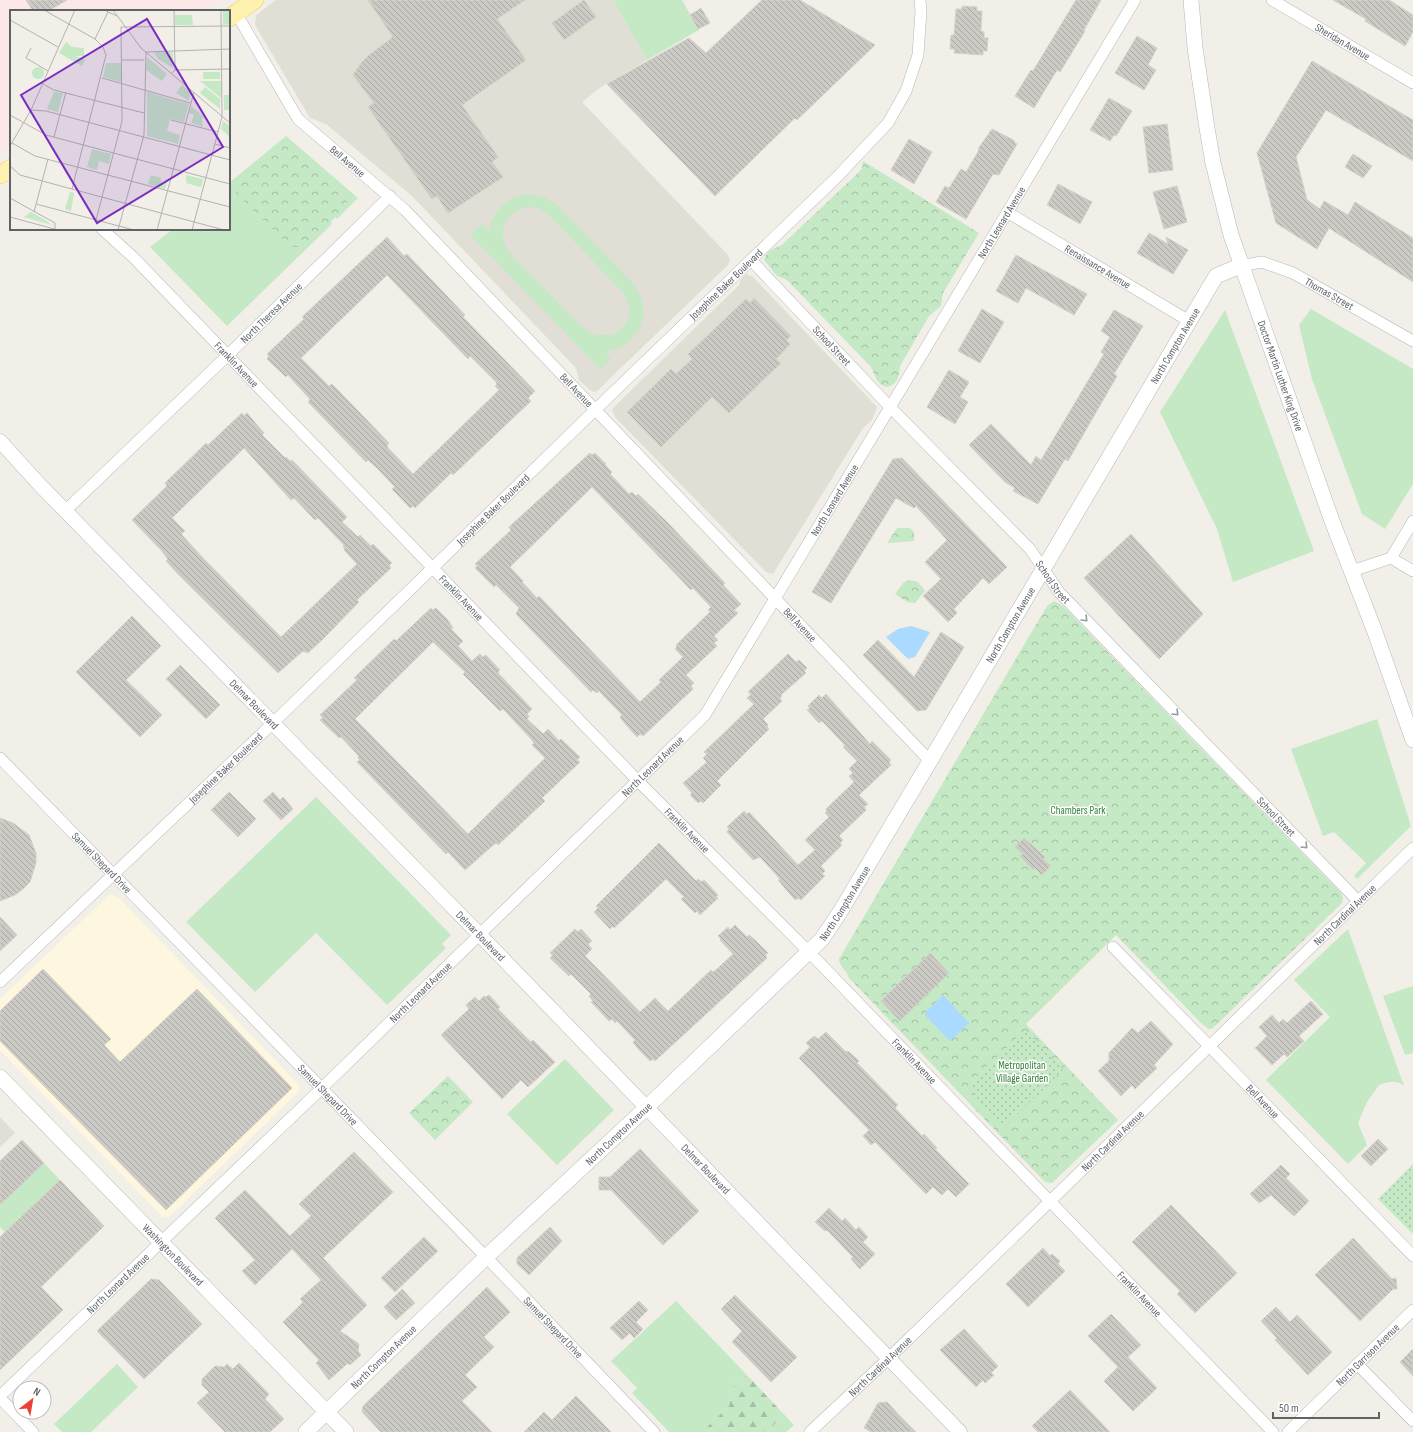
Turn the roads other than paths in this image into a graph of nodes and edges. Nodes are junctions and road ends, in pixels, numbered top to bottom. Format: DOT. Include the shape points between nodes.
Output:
graph roads {
  1 [pos="255,0"];
  2 [pos="920,0"];
  3 [pos="1135,0"];
  4 [pos="1190,0"];
  5 [pos="1272,0"];
  6 [pos="233,16"];
  7 [pos="1413,83"];
  8 [pos="390,196"];
  9 [pos="1007,212"];
  10 [pos="103,230"];
  11 [pos="751,260"];
  12 [pos="1240,266"];
  13 [pos="1189,321"];
  14 [pos="1413,341"];
  15 [pos="227,356"];
  16 [pos="889,406"];
  17 [pos="594,410"];
  18 [pos="0,441"];
  19 [pos="65,511"];
  20 [pos="1413,521"];
  21 [pos="1391,558"];
  22 [pos="433,567"];
  23 [pos="1043,568"];
  24 [pos="1352,571"];
  25 [pos="1413,571"];
  26 [pos="775,600"];
  27 [pos="273,723"];
  28 [pos="1413,740"];
  29 [pos="0,758"];
  30 [pos="930,761"];
  31 [pos="638,781"];
  32 [pos="1413,848"];
  33 [pos="113,874"];
  34 [pos="1358,901"];
  35 [pos="479,934"];
  36 [pos="1113,947"];
  37 [pos="810,953"];
  38 [pos="0,982"];
  39 [pos="1208,1047"];
  40 [pos="0,1077"];
  41 [pos="322,1088"];
  42 [pos="646,1108"];
  43 [pos="1050,1202"];
  44 [pos="160,1241"];
  45 [pos="1413,1256"];
  46 [pos="486,1257"];
  47 [pos="1413,1310"];
  48 [pos="888,1358"];
  49 [pos="1357,1364"];
  50 [pos="0,1397"];
  51 [pos="327,1412"];
  52 [pos="1413,1421"];
  53 [pos="33,1432"];
  54 [pos="306,1432"];
  55 [pos="346,1432"];
  56 [pos="654,1432"];
  57 [pos="810,1432"];
  58 [pos="960,1432"];
  59 [pos="1273,1432"];
  60 [pos="1288,1432"];
  1 -- 6 [label="main road"];
  2 -- 11 [label="street, Josephine Baker Boulevard" via="918,55 906,91 888,123 837,177"];
  3 -- 9 [label="street, North Leonard Avenue"];
  4 -- 12 [label="main road, Doctor Martin Luther King Drive" via="1194,48 1213,163"];
  5 -- 7 [label="street, Sheridan Avenue"];
  6 -- 8 [label="street, Bell Avenue" via="298,119"];
  8 -- 15 [label="street, North Theresa Avenue"];
  8 -- 17 [label="street, Bell Avenue"];
  9 -- 13 [label="street, Renaissance Avenue"];
  9 -- 16 [label="street, North Leonard Avenue"];
  10 -- 15 [label="street, Franklin Avenue" via="133,257"];
  11 -- 16 [label="street, School Street"];
  11 -- 17 [label="street, Josephine Baker Boulevard"];
  12 -- 13 [label="main road, North Compton Avenue" via="1216,276"];
  12 -- 14 [label="street, Thomas Street" via="1262,262 1293,273"];
  12 -- 24 [label="main road, Doctor Martin Luther King Drive"];
  13 -- 23 [label="main road, North Compton Avenue"];
  15 -- 19 [label="street, North Theresa Avenue"];
  15 -- 22 [label="street, Franklin Avenue"];
  16 -- 23 [label="street, School Street" via="1026,544"];
  16 -- 26 [label="street, North Leonard Avenue"];
  17 -- 22 [label="street, Josephine Baker Boulevard"];
  17 -- 26 [label="street, Bell Avenue"];
  18 -- 19 [label="street, Delmar Boulevard"];
  19 -- 27 [label="street, Delmar Boulevard"];
  20 -- 21 [label="street"];
  21 -- 24 [label="street"];
  21 -- 25 [label="street"];
  22 -- 27 [label="street, Josephine Baker Boulevard"];
  22 -- 31 [label="street, Franklin Avenue"];
  23 -- 30 [label="main road, North Compton Avenue"];
  23 -- 34 [label="street, School Street, one-way" via="1059,592"];
  24 -- 28 [label="main road, Doctor Martin Luther King Drive"];
  26 -- 30 [label="street, Bell Avenue"];
  26 -- 31 [label="street, North Leonard Avenue" via="705,715"];
  27 -- 33 [label="street, Josephine Baker Boulevard"];
  27 -- 35 [label="street, Delmar Boulevard"];
  29 -- 33 [label="street, Samuel Shepard Drive"];
  30 -- 37 [label="main road, North Compton Avenue" via="833,923"];
  31 -- 35 [label="street, North Leonard Avenue"];
  31 -- 37 [label="street, Franklin Avenue"];
  32 -- 34 [label="street, North Cardinal Avenue"];
  33 -- 38 [label="street, Josephine Baker Boulevard"];
  33 -- 41 [label="street, Samuel Shepard Drive"];
  34 -- 39 [label="street, North Cardinal Avenue"];
  35 -- 41 [label="street, North Leonard Avenue"];
  35 -- 42 [label="street, Delmar Boulevard"];
  36 -- 39 [label="street, Bell Avenue"];
  37 -- 42 [label="main road, North Compton Avenue"];
  37 -- 43 [label="street, Franklin Avenue"];
  39 -- 43 [label="street, North Cardinal Avenue"];
  39 -- 45 [label="street, Bell Avenue"];
  40 -- 44 [label="main road, Washington Boulevard"];
  41 -- 44 [label="street, North Leonard Avenue"];
  41 -- 46 [label="street, Samuel Shepard Drive"];
  42 -- 46 [label="main road, North Compton Avenue"];
  42 -- 48 [label="street, Delmar Boulevard"];
  43 -- 48 [label="street, North Cardinal Avenue"];
  43 -- 59 [label="street, Franklin Avenue"];
  44 -- 50 [label="street, North Leonard Avenue"];
  44 -- 51 [label="main road, Washington Boulevard"];
  46 -- 51 [label="main road, North Compton Avenue"];
  46 -- 56 [label="street, Samuel Shepard Drive"];
  47 -- 49 [label="street, North Garrison Avenue"];
  48 -- 57 [label="street, North Cardinal Avenue"];
  48 -- 58 [label="street, Delmar Boulevard"];
  49 -- 52 [label="street"];
  49 -- 60 [label="street, North Garrison Avenue"];
  50 -- 53 [label="street"];
  51 -- 54 [label="main road, North Compton Avenue"];
  51 -- 55 [label="main road, Washington Boulevard"];
}
